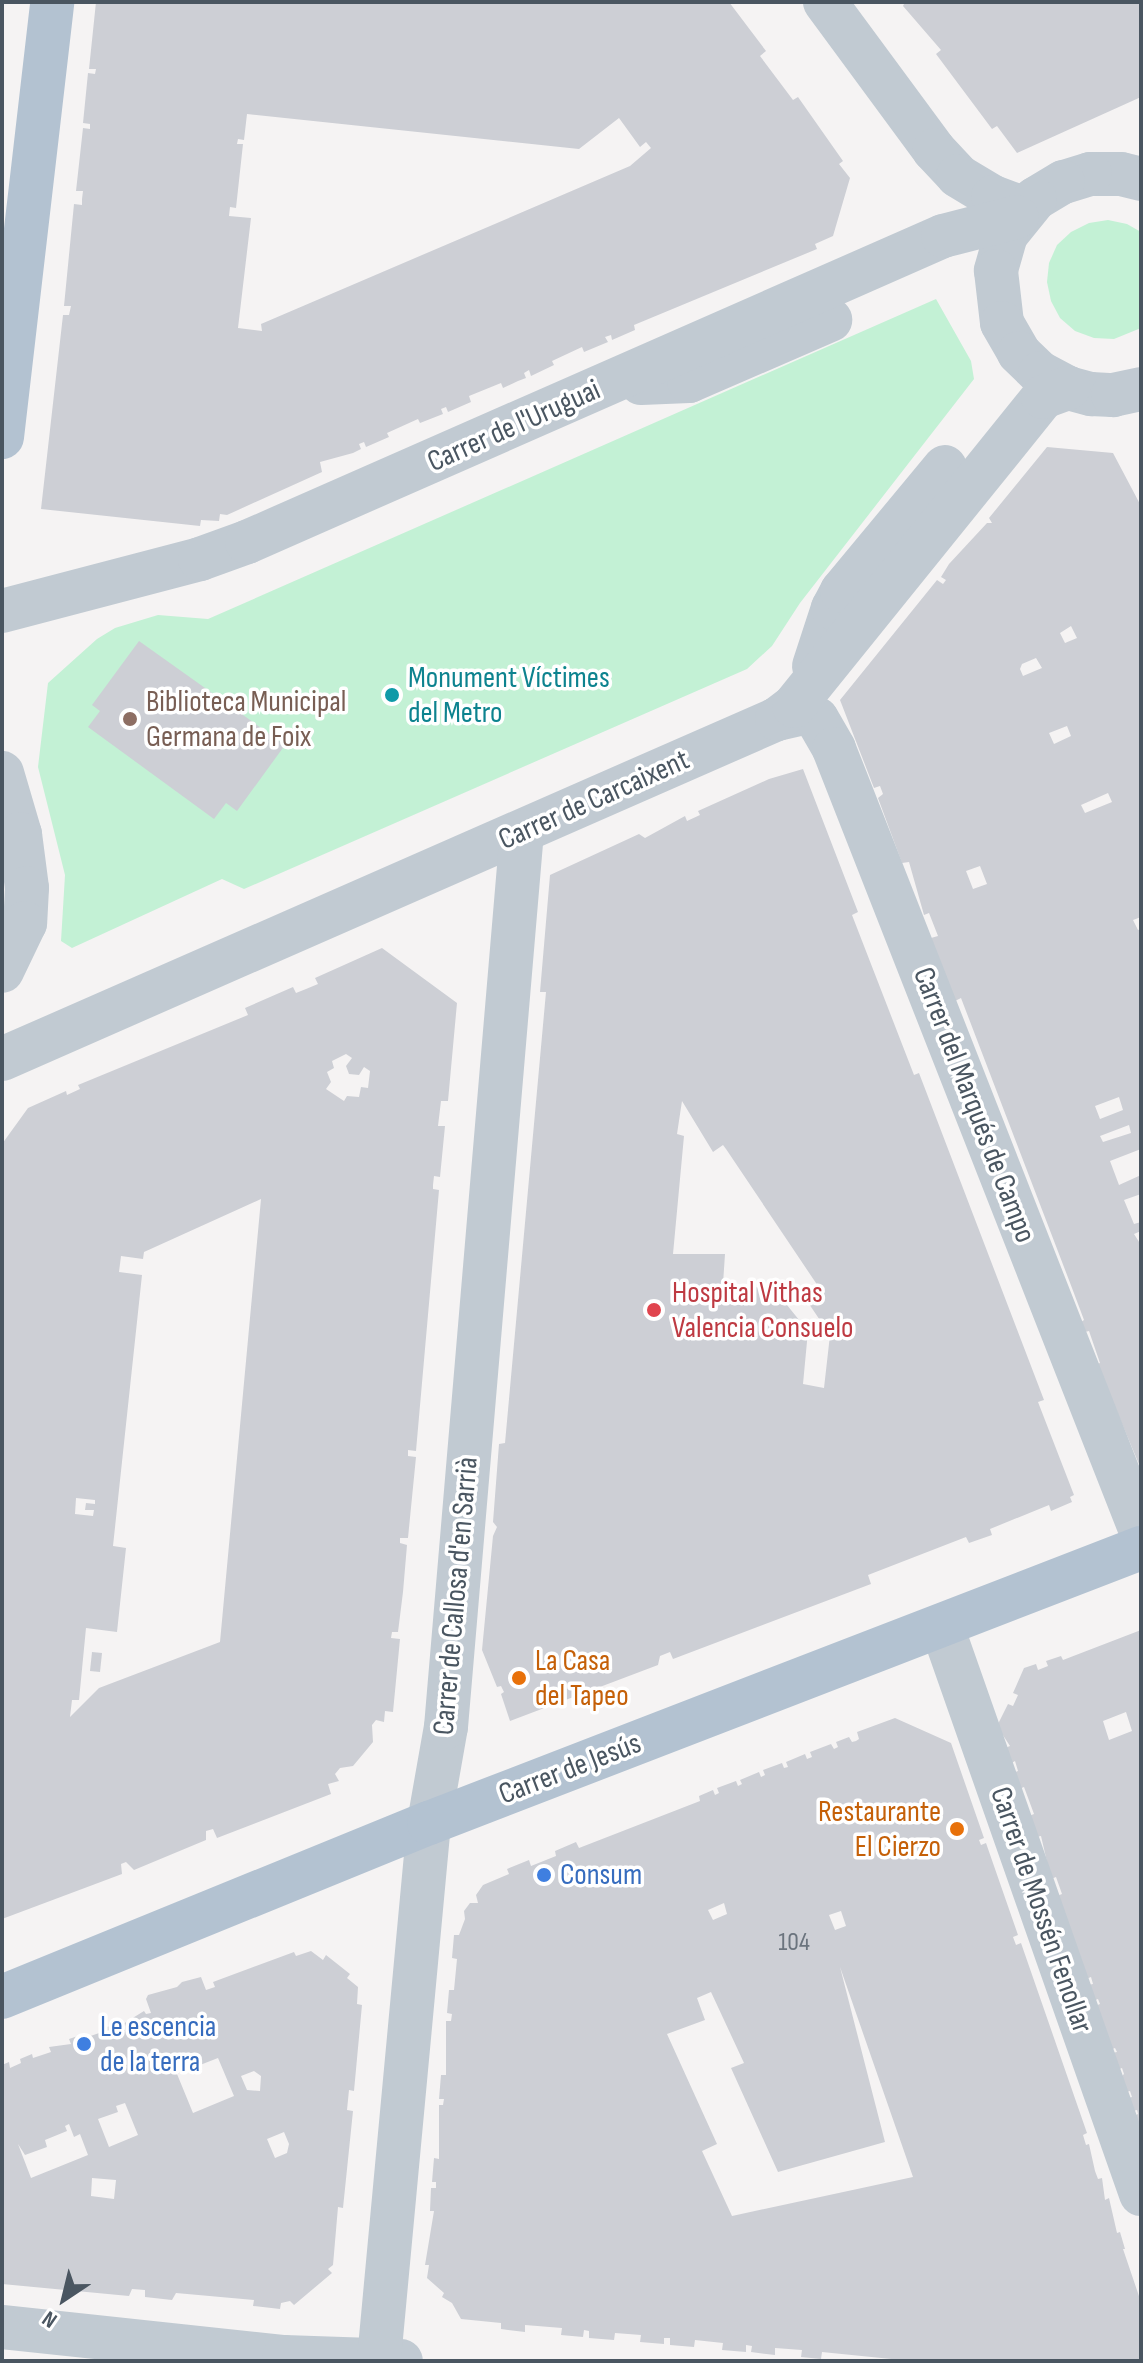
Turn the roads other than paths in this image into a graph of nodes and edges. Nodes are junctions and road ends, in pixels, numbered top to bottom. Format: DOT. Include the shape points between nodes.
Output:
graph roads {
  1 [pos="52,2"];
  2 [pos="825,2"];
  3 [pos="934,150"];
  4 [pos="1141,179"];
  5 [pos="1021,213"];
  6 [pos="966,229"];
  7 [pos="996,271"];
  8 [pos="830,320"];
  9 [pos="604,386"];
  10 [pos="1068,388"];
  11 [pos="1141,389"];
  12 [pos="2,437"];
  13 [pos="945,467"];
  14 [pos="2,611"];
  15 [pos="788,710"];
  16 [pos="2,773"];
  17 [pos="522,832"];
  18 [pos="2,971"];
  19 [pos="2,1059"];
  20 [pos="1141,1531"];
  21 [pos="1141,1548"];
  22 [pos="942,1627"];
  23 [pos="429,1823"];
  24 [pos="2,1997"];
  25 [pos="1141,2194"];
  26 [pos="2,2327"];
  27 [pos="240,2356"];
  28 [pos="390,2360"];
  1 -- 12 [label="main road"];
  2 -- 3 [label="street"];
  3 -- 5 [label="street" via="975,188"];
  3 -- 6 [label="street"];
  4 -- 5 [label="street" via="1090,174 1063,182"];
  5 -- 6 [label="street, Carrer de l'Uruguai"];
  5 -- 7 [label="street" via="999,253"];
  6 -- 7 [label="street"];
  6 -- 9 [label="street, Carrer de l'Uruguai"];
  7 -- 10 [label="street" via="1002,323 1019,353 1040,373"];
  8 -- 9 [label="street" via="689,381"];
  9 -- 14 [label="street, Carrer de l'Uruguai" via="247,542"];
  10 -- 11 [label="street" via="1113,395"];
  10 -- 15 [label="street, Carrer de Carcaixent" via="1043,397"];
  13 -- 15 [label="street" via="842,591"];
  15 -- 17 [label="street, Carrer de Carcaixent"];
  15 -- 20 [label="street, Carrer del Marqués de Campo" via="817,719 834,749"];
  16 -- 18 [label="street" via="20,834 27,888 25,923"];
  17 -- 19 [label="street, Carrer de Carcaixent"];
  17 -- 23 [label="street, Carrer de Callosa d'en Sarrià" via="446,1727"];
  21 -- 22 [label="main road, Carrer de Jesús"];
  22 -- 23 [label="main road, Carrer de Jesús"];
  22 -- 25 [label="street, Carrer de Mossén Fenollar"];
  23 -- 24 [label="main road, Carrer de Jesús"];
  23 -- 28 [label="street, Carrer de Callosa d'en Sarrià"];
  26 -- 27 [label="street"];
  27 -- 28 [label="street"];
}
